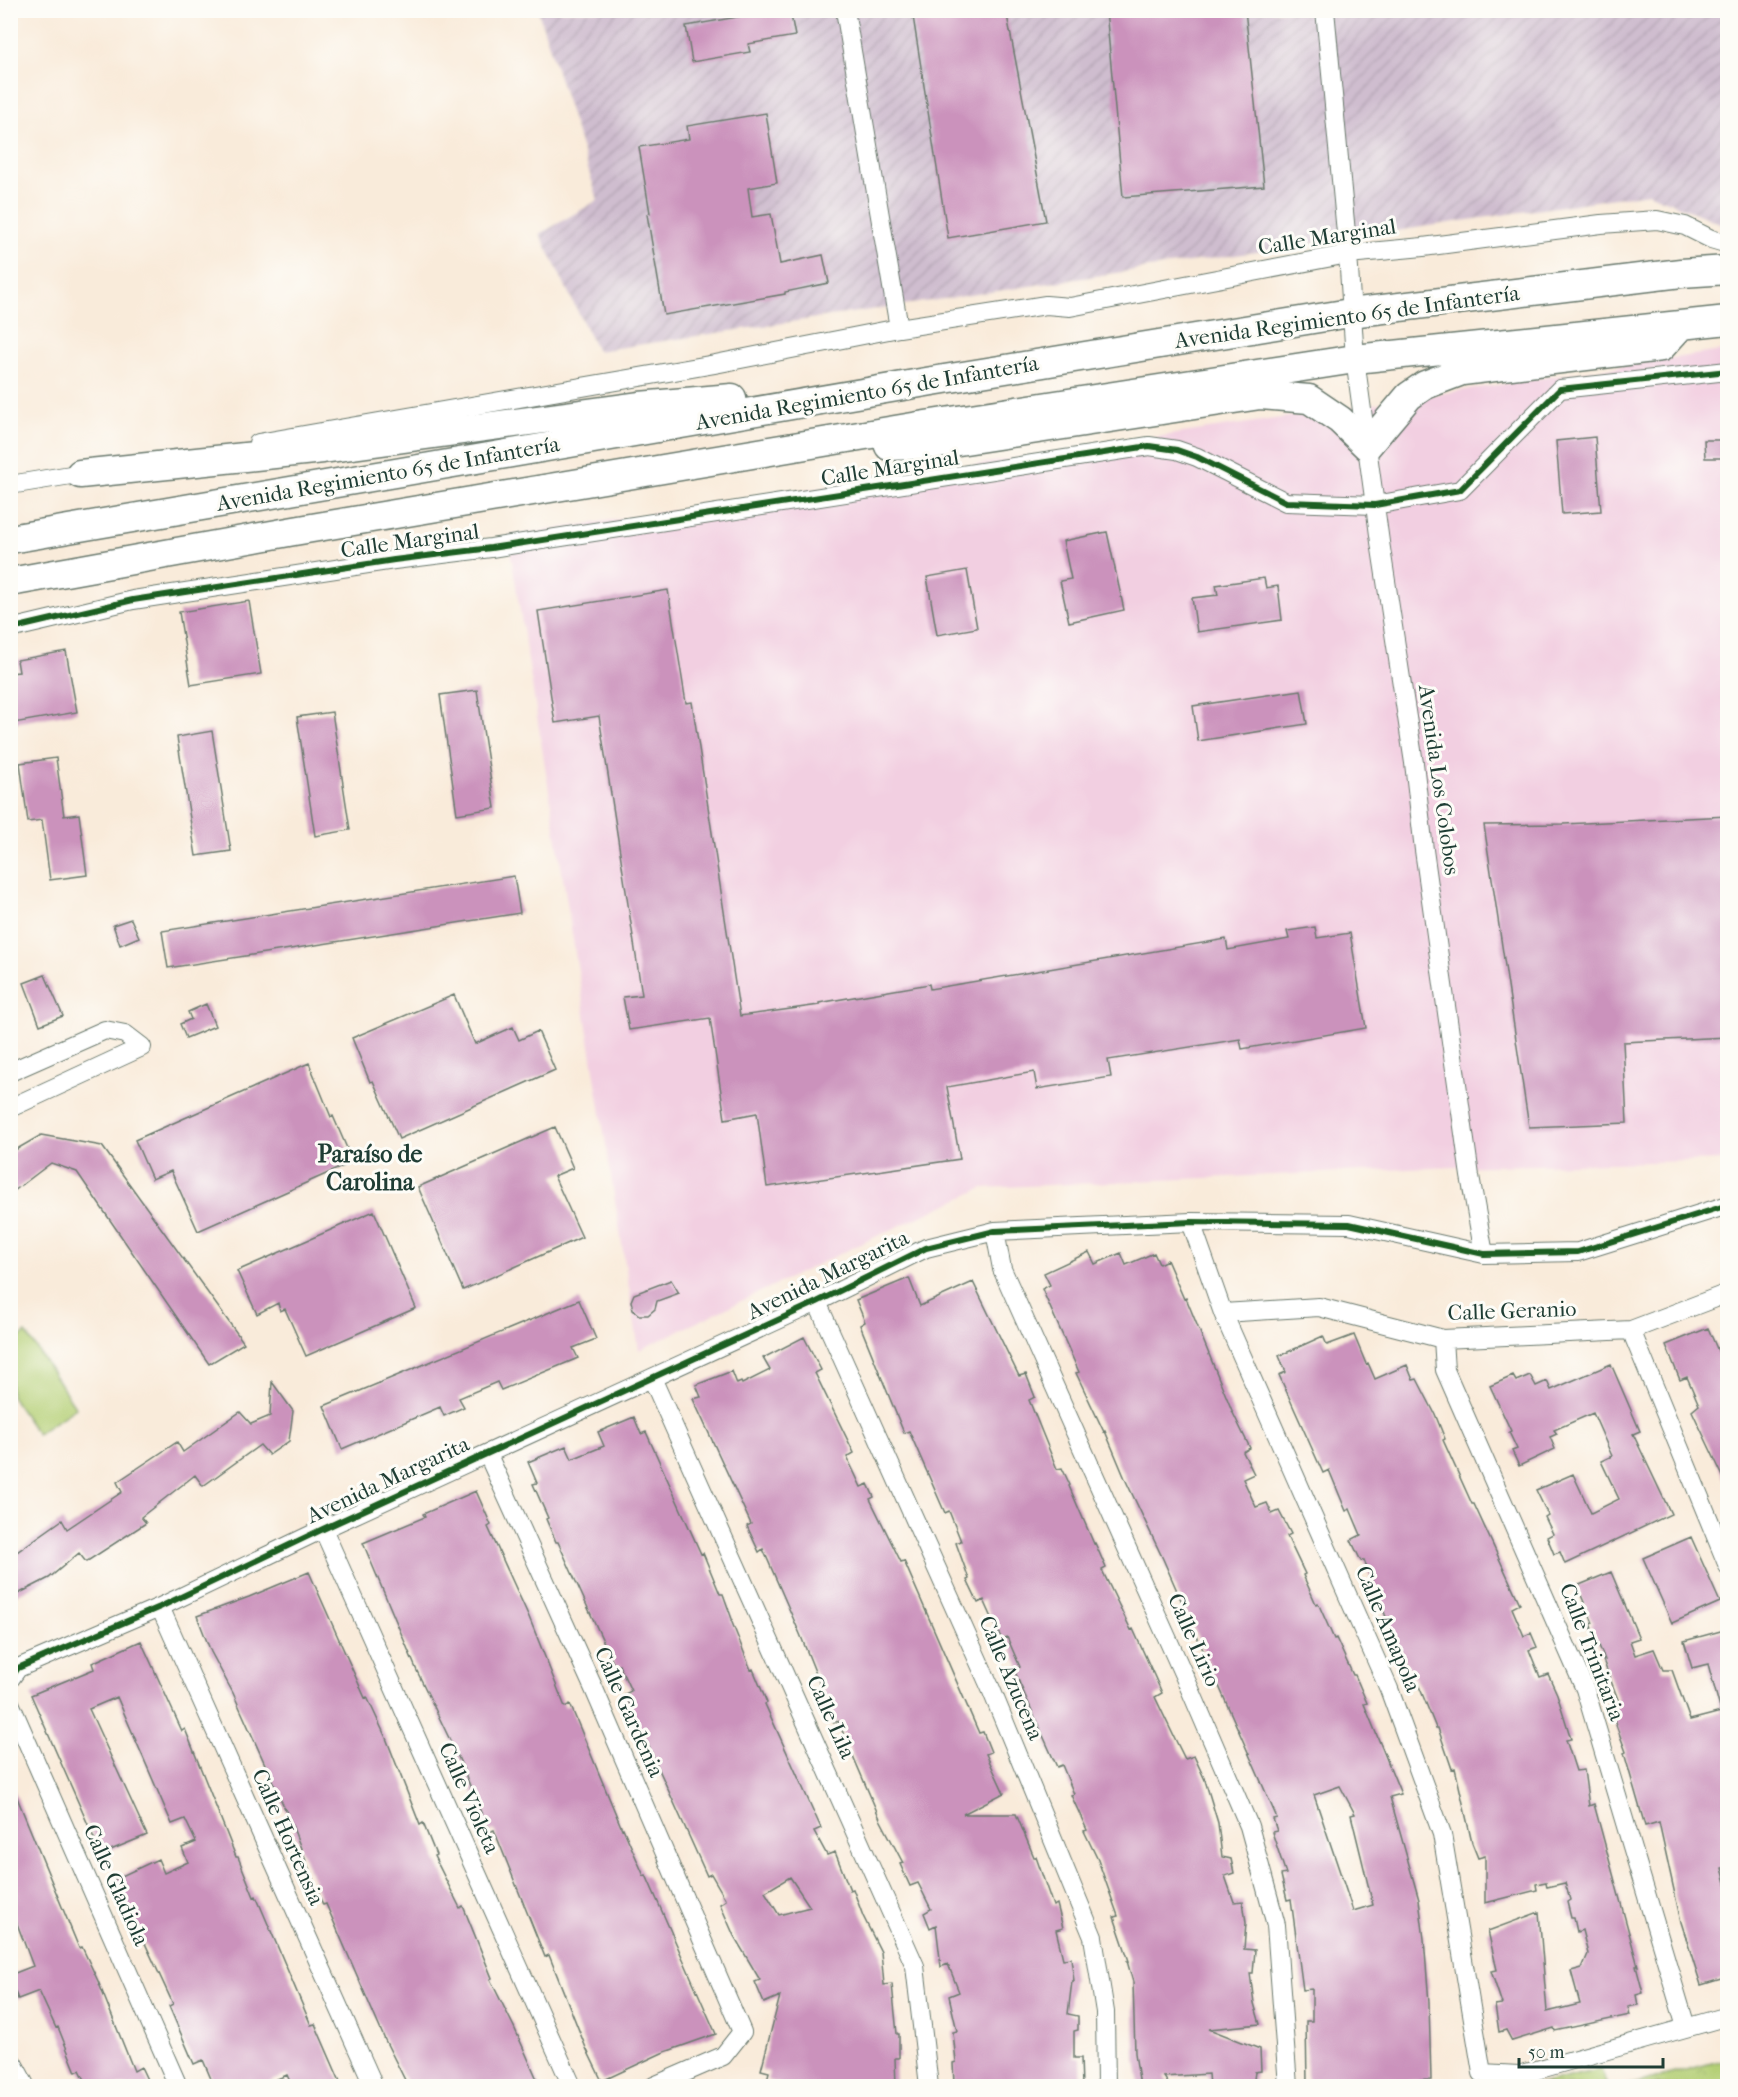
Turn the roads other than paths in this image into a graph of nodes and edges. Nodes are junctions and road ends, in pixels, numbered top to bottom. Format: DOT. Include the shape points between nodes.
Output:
graph roads {
  1 [pos="845,10"];
  2 [pos="1325,10"];
  3 [pos="1728,244"];
  4 [pos="1348,254"];
  5 [pos="1728,270"];
  6 [pos="1350,313"];
  7 [pos="1728,320"];
  8 [pos="1681,325"];
  9 [pos="899,328"];
  10 [pos="1355,359"];
  11 [pos="1728,371"];
  12 [pos="932,381"];
  13 [pos="1367,446"];
  14 [pos="755,453"];
  15 [pos="80,474"];
  16 [pos="10,485"];
  17 [pos="1375,505"];
  18 [pos="10,538"];
  19 [pos="10,582"];
  20 [pos="10,629"];
  21 [pos="10,1072"];
  22 [pos="10,1108"];
  23 [pos="1728,1205"];
  24 [pos="1191,1222"];
  25 [pos="995,1231"];
  26 [pos="1484,1254"];
  27 [pos="1728,1293"];
  28 [pos="817,1302"];
  29 [pos="1223,1313"];
  30 [pos="1631,1330"];
  31 [pos="1443,1339"];
  32 [pos="652,1378"];
  33 [pos="488,1455"];
  34 [pos="323,1529"];
  35 [pos="1728,1566"];
  36 [pos="159,1607"];
  37 [pos="10,1679"];
  38 [pos="10,1703"];
  39 [pos="1728,2016"];
  40 [pos="1686,2026"];
  41 [pos="10,2066"];
  42 [pos="21,2086"];
  43 [pos="178,2086"];
  44 [pos="374,2086"];
  45 [pos="572,2086"];
  46 [pos="654,2086"];
  47 [pos="929,2086"];
  48 [pos="1106,2086"];
  49 [pos="1288,2086"];
  1 -- 9 [label="street"];
  2 -- 4 [label="street, Avenida Los Colobos"];
  3 -- 4 [label="street, Calle Marginal" via="1685,226 1657,220"];
  4 -- 6 [label="street, Avenida Los Colobos"];
  4 -- 9 [label="street, Calle Marginal" via="1071,307 1046,305"];
  5 -- 6 [label="main road, Avenida Regimiento 65 de Infantería"];
  6 -- 10 [label="street, Avenida Los Colobos"];
  6 -- 12 [label="main road, Avenida Regimiento 65 de Infantería"];
  7 -- 8 [label="main road, Avenida Regimiento 65 de Infantería"];
  8 -- 10 [label="main road, Avenida Regimiento 65 de Infantería"];
  8 -- 13 [label="main road" via="1661,347 1462,371 1425,385 1409,396"];
  9 -- 15 [label="street, Calle Marginal" via="715,364"];
  10 -- 13 [label="street, Avenida Los Colobos"];
  10 -- 14 [label="main road, Avenida Regimiento 65 de Infantería"];
  11 -- 17 [label="street, Calle Marginal" via="1560,389 1460,490"];
  12 -- 15 [label="main road" via="639,406 323,450"];
  12 -- 18 [label="main road, Avenida Regimiento 65 de Infantería"];
  13 -- 14 [label="main road" via="1340,420 1309,399 1260,395 939,444"];
  13 -- 17 [label="street, Avenida Los Colobos"];
  14 -- 19 [label="main road, Avenida Regimiento 65 de Infantería"];
  15 -- 16 [label="street, Calle Marginal"];
  17 -- 20 [label="street, Calle Marginal" via="1286,502 1197,457 1149,446 133,600"];
  17 -- 26 [label="street, Avenida Los Colobos"];
  21 -- 22 [label="street" via="105,1030 125,1034 142,1047"];
  23 -- 26 [label="street, Avenida Margarita" via="1578,1252"];
  24 -- 25 [label="street, Avenida Margarita"];
  24 -- 26 [label="street, Avenida Margarita" via="1349,1224"];
  24 -- 29 [label="street, Calle Amapola"];
  25 -- 28 [label="street, Avenida Margarita" via="926,1248"];
  25 -- 49 [label="street, Calle Lirio" via="1002,1269 1249,1826 1276,1925"];
  27 -- 30 [label="street, Calle Geranio"];
  28 -- 32 [label="street, Avenida Margarita"];
  28 -- 48 [label="street, Calle Azucena" via="991,1689 1093,1937 1106,2012"];
  29 -- 31 [label="street, Calle Geranio" via="1319,1307"];
  29 -- 40 [label="street, Calle Amapola" via="1389,1689 1442,1834 1482,2073 1519,2075"];
  30 -- 31 [label="street, Calle Geranio"];
  30 -- 35 [label="street"];
  31 -- 40 [label="street, Calle Trinitaria" via="1446,1370 1585,1689"];
  32 -- 33 [label="street, Avenida Margarita"];
  32 -- 47 [label="street, Calle Lila" via="915,1966"];
  33 -- 34 [label="street, Avenida Margarita"];
  33 -- 46 [label="street, Calle Gardenia" via="742,2032 723,2056"];
  34 -- 36 [label="street, Avenida Margarita"];
  34 -- 45 [label="street, Calle Violeta"];
  36 -- 37 [label="street, Avenida Margarita" via="18,1668"];
  36 -- 44 [label="street, Calle Hortensia"];
  38 -- 43 [label="street, Calle Gladiola"];
  39 -- 40 [label="street"];
  41 -- 42 [label="street"];
}
